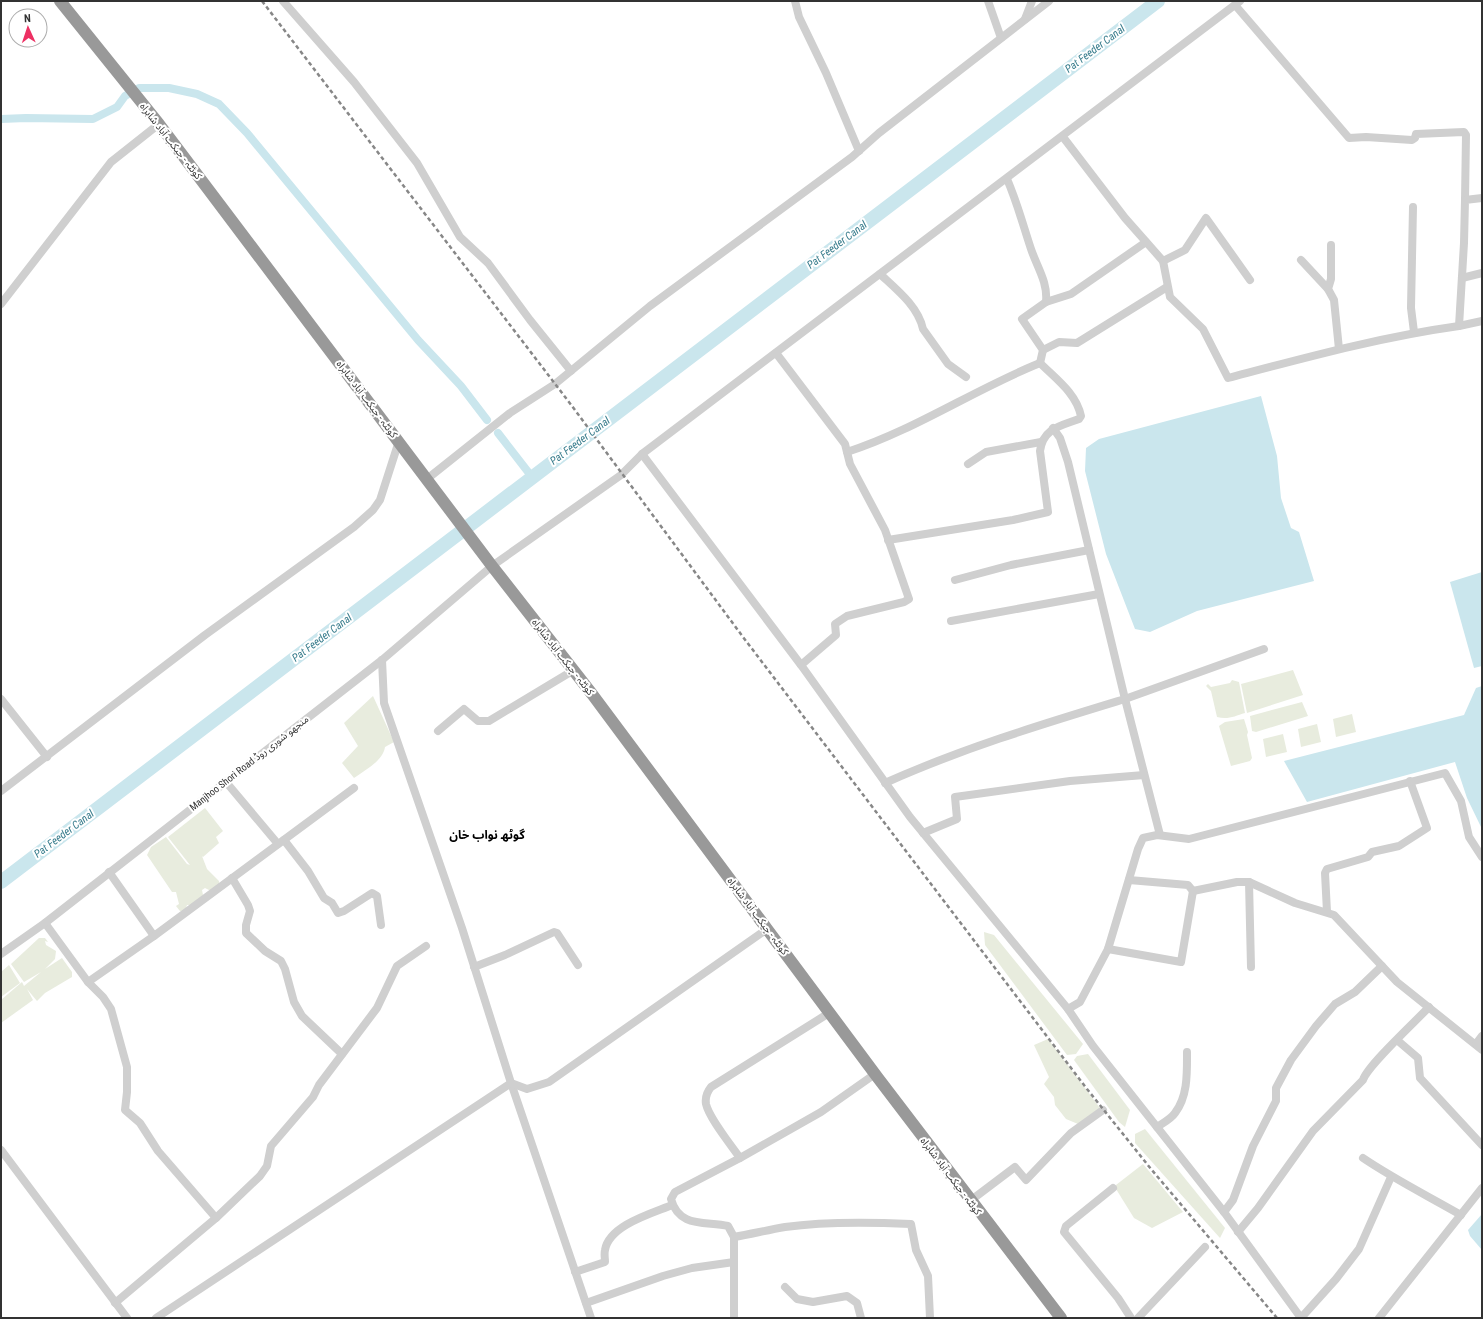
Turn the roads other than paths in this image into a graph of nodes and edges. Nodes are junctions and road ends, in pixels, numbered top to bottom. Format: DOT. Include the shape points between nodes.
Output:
graph roads {
  1 [pos="60,1"];
  2 [pos="283,1"];
  3 [pos="795,1"];
  4 [pos="988,1"];
  5 [pos="1032,1"];
  6 [pos="1048,1"];
  7 [pos="1238,3"];
  8 [pos="1025,19"];
  9 [pos="1001,38"];
  10 [pos="159,124"];
  11 [pos="1063,137"];
  12 [pos="859,151"];
  13 [pos="1007,179"];
  14 [pos="1482,198"];
  15 [pos="1465,200"];
  16 [pos="1413,208"];
  17 [pos="1146,242"];
  18 [pos="1331,245"];
  19 [pos="1301,260"];
  20 [pos="1163,261"];
  21 [pos="1482,273"];
  22 [pos="880,274"];
  23 [pos="1462,278"];
  24 [pos="1250,280"];
  25 [pos="1167,287"];
  26 [pos="1328,290"];
  27 [pos="1046,302"];
  28 [pos="1,304"];
  29 [pos="1482,321"];
  30 [pos="1458,326"];
  31 [pos="1414,332"];
  32 [pos="1339,349"];
  33 [pos="1043,350"];
  34 [pos="776,353"];
  35 [pos="1040,363"];
  36 [pos="571,371"];
  37 [pos="966,377"];
  38 [pos="1053,428"];
  39 [pos="399,441"];
  40 [pos="1042,442"];
  41 [pos="847,452"];
  42 [pos="642,454"];
  43 [pos="968,464"];
  44 [pos="427,479"];
  45 [pos="888,540"];
  46 [pos="1089,550"];
  47 [pos="492,566"];
  48 [pos="955,580"];
  49 [pos="1099,594"];
  50 [pos="951,621"];
  51 [pos="1264,649"];
  52 [pos="382,660"];
  53 [pos="801,665"];
  54 [pos="574,670"];
  55 [pos="1,699"];
  56 [pos="1125,699"];
  57 [pos="438,731"];
  58 [pos="46,757"];
  59 [pos="1144,775"];
  60 [pos="1410,781"];
  61 [pos="226,782"];
  62 [pos="885,783"];
  63 [pos="354,788"];
  64 [pos="1,791"];
  65 [pos="923,833"];
  66 [pos="1160,835"];
  67 [pos="281,842"];
  68 [pos="1482,857"];
  69 [pos="109,872"];
  70 [pos="232,878"];
  71 [pos="1129,880"];
  72 [pos="1249,882"];
  73 [pos="1194,891"];
  74 [pos="1326,912"];
  75 [pos="45,923"];
  76 [pos="381,925"];
  77 [pos="767,929"];
  78 [pos="154,936"];
  79 [pos="426,946"];
  80 [pos="1108,949"];
  81 [pos="1,954"];
  82 [pos="578,964"];
  83 [pos="1382,966"];
  84 [pos="474,967"];
  85 [pos="1251,967"];
  86 [pos="88,982"];
  87 [pos="1428,1007"];
  88 [pos="1068,1009"];
  89 [pos="829,1013"];
  90 [pos="1482,1036"];
  91 [pos="1397,1040"];
  92 [pos="1479,1047"];
  93 [pos="1187,1052"];
  94 [pos="342,1054"];
  95 [pos="874,1074"];
  96 [pos="511,1083"];
  97 [pos="1103,1110"];
  98 [pos="1157,1127"];
  99 [pos="1482,1145"];
  100 [pos="1,1150"];
  101 [pos="740,1158"];
  102 [pos="1362,1158"];
  103 [pos="1391,1176"];
  104 [pos="1113,1188"];
  105 [pos="1482,1188"];
  106 [pos="970,1201"];
  107 [pos="672,1205"];
  108 [pos="1224,1212"];
  109 [pos="1461,1215"];
  110 [pos="216,1218"];
  111 [pos="1238,1232"];
  112 [pos="734,1237"];
  113 [pos="1205,1247"];
  114 [pos="734,1262"];
  115 [pos="576,1272"];
  116 [pos="785,1287"];
  117 [pos="115,1303"];
  118 [pos="586,1303"];
  119 [pos="127,1318"];
  120 [pos="156,1318"];
  121 [pos="591,1318"];
  122 [pos="734,1318"];
  123 [pos="861,1318"];
  124 [pos="930,1318"];
  125 [pos="1061,1318"];
  126 [pos="1131,1318"];
  127 [pos="1138,1318"];
  128 [pos="1301,1318"];
  129 [pos="1378,1318"];
  1 -- 10 [label="highway, کوئٹہ - جیکب آباد شاہراہ"];
  2 -- 36 [label="street" via="354,82 398,138 417,163 460,237 488,263"];
  3 -- 12 [label="street" via="799,17"];
  4 -- 9 [label="street"];
  5 -- 8 [label="street"];
  6 -- 8 [label="street"];
  7 -- 11 [label="street, Manjhoo Shori Road منجھو شوری روڈ"];
  7 -- 15 [label="street" via="1349,138 1412,140 1416,134 1464,132"];
  8 -- 9 [label="street"];
  9 -- 12 [label="street"];
  10 -- 28 [label="street" via="111,162"];
  10 -- 39 [label="highway, کوئٹہ - جیکب آباد شاہراہ"];
  11 -- 13 [label="street, Manjhoo Shori Road منجھو شوری روڈ"];
  11 -- 17 [label="street"];
  12 -- 36 [label="street" via="650,306"];
  13 -- 22 [label="street, Manjhoo Shori Road منجھو شوری روڈ"];
  13 -- 27 [label="street" via="1041,270 1047,294"];
  14 -- 15 [label="street"];
  15 -- 23 [label="street"];
  16 -- 31 [label="street" via="1411,300"];
  17 -- 20 [label="street"];
  17 -- 27 [label="street" via="1071,294"];
  18 -- 26 [label="street"];
  19 -- 26 [label="street"];
  20 -- 24 [label="street" via="1185,250 1206,218"];
  20 -- 25 [label="street"];
  21 -- 23 [label="street"];
  22 -- 34 [label="street, Manjhoo Shori Road منجھو شوری روڈ"];
  22 -- 37 [label="street" via="909,302 923,329 948,364"];
  23 -- 30 [label="street"];
  25 -- 32 [label="street" via="1170,297 1203,329 1228,378"];
  25 -- 33 [label="street" via="1076,343 1059,342"];
  26 -- 32 [label="street" via="1334,300"];
  27 -- 33 [label="street" via="1022,319"];
  29 -- 30 [label="street"];
  30 -- 31 [label="street"];
  31 -- 32 [label="street"];
  33 -- 35 [label="street"];
  34 -- 41 [label="street" via="845,444"];
  34 -- 42 [label="street, Manjhoo Shori Road منجھو شوری روڈ"];
  35 -- 38 [label="street" via="1072,395 1081,416"];
  35 -- 41 [label="street" via="883,438"];
  36 -- 44 [label="street" via="510,413"];
  38 -- 40 [label="street"];
  38 -- 46 [label="street" via="1060,438 1068,462"];
  39 -- 44 [label="highway, کوئٹہ - جیکب آباد شاہراہ"];
  39 -- 58 [label="street" via="380,500 373,510 354,527 205,635"];
  40 -- 43 [label="street" via="986,452"];
  40 -- 45 [label="street" via="1040,451 1048,512"];
  41 -- 45 [label="street" via="850,464"];
  42 -- 47 [label="street, Manjhoo Shori Road منجھو شوری روڈ" via="621,475"];
  42 -- 53 [label="street"];
  44 -- 47 [label="highway, کوئٹہ - جیکب آباد شاہراہ"];
  45 -- 53 [label="street" via="909,599 839,620 835,624 836,635"];
  46 -- 48 [label="street" via="1011,565"];
  46 -- 49 [label="street"];
  47 -- 52 [label="street, Manjhoo Shori Road منجھو شوری روڈ"];
  47 -- 54 [label="highway, کوئٹہ - جیکب آباد شاہراہ"];
  49 -- 50 [label="street"];
  49 -- 56 [label="street"];
  51 -- 56 [label="street"];
  52 -- 61 [label="street, Manjhoo Shori Road منجھو شوری روڈ"];
  52 -- 84 [label="street" via="384,704"];
  53 -- 62 [label="street"];
  54 -- 57 [label="street" via="489,721 478,721 464,709"];
  54 -- 77 [label="highway, کوئٹہ - جیکب آباد شاہراہ"];
  55 -- 58 [label="street"];
  56 -- 59 [label="street"];
  56 -- 62 [label="street" via="960,751"];
  58 -- 64 [label="street"];
  59 -- 65 [label="street" via="1063,782 955,797 957,819"];
  59 -- 66 [label="street"];
  60 -- 66 [label="street" via="1189,839"];
  60 -- 68 [label="street" via="1445,773 1461,801 1469,837"];
  60 -- 74 [label="street" via="1427,828 1399,846 1372,852 1368,857 1327,869"];
  61 -- 67 [label="street"];
  61 -- 69 [label="street, Manjhoo Shori Road منجھو شوری روڈ"];
  62 -- 65 [label="street"];
  63 -- 67 [label="street"];
  65 -- 88 [label="street"];
  66 -- 71 [label="street" via="1143,838"];
  67 -- 70 [label="street"];
  67 -- 76 [label="street" via="308,871 324,898 332,903 338,913 372,893 377,896"];
  69 -- 75 [label="street, Manjhoo Shori Road منجھو شوری روڈ"];
  69 -- 78 [label="street"];
  70 -- 78 [label="street"];
  70 -- 94 [label="street" via="250,911 246,933 280,961 285,969 294,1002 302,1016"];
  71 -- 73 [label="street" via="1188,885"];
  71 -- 80 [label="street"];
  72 -- 73 [label="street"];
  72 -- 74 [label="street" via="1295,903"];
  72 -- 85 [label="street"];
  73 -- 80 [label="street" via="1181,962"];
  74 -- 83 [label="street" via="1334,915"];
  75 -- 81 [label="street, Manjhoo Shori Road منجھو شوری روڈ"];
  75 -- 86 [label="street"];
  77 -- 89 [label="highway, کوئٹہ - جیکب آباد شاہراہ"];
  77 -- 96 [label="street" via="549,1082 527,1089"];
  78 -- 86 [label="street"];
  79 -- 94 [label="street" via="397,966 377,1008"];
  80 -- 88 [label="street" via="1080,1002"];
  82 -- 84 [label="street" via="554,932 505,956"];
  83 -- 87 [label="street"];
  83 -- 108 [label="street" via="1355,992 1335,1004 1291,1060 1276,1088 1276,1101 1253,1146 1233,1200"];
  84 -- 96 [label="street"];
  86 -- 110 [label="street" via="111,1009 123,1049 127,1067 125,1110 140,1122 158,1151"];
  87 -- 91 [label="street"];
  87 -- 92 [label="street"];
  88 -- 98 [label="street" via="1093,1046"];
  89 -- 95 [label="highway, کوئٹہ - جیکب آباد شاہراہ"];
  89 -- 101 [label="street" via="711,1087 707,1092 706,1106"];
  90 -- 92 [label="street"];
  91 -- 99 [label="street" via="1418,1058 1420,1078"];
  91 -- 111 [label="street" via="1378,1059 1363,1080 1313,1131"];
  93 -- 98 [label="street" via="1184,1096 1174,1114"];
  94 -- 110 [label="street" via="313,1096 271,1146 267,1166 260,1176"];
  95 -- 101 [label="street" via="821,1112"];
  95 -- 106 [label="highway, کوئٹہ - جیکب آباد شاہراہ"];
  96 -- 115 [label="street"];
  96 -- 120 [label="street"];
  97 -- 106 [label="street" via="1071,1133 1026,1180 1015,1167"];
  98 -- 108 [label="street"];
  100 -- 117 [label="street"];
  101 -- 107 [label="street" via="675,1192 671,1199"];
  102 -- 103 [label="street"];
  103 -- 109 [label="street"];
  103 -- 128 [label="street" via="1359,1249"];
  104 -- 126 [label="street" via="1066,1226 1064,1232 1118,1298"];
  105 -- 109 [label="street"];
  106 -- 125 [label="highway, کوئٹہ - جیکب آباد شاہراہ"];
  107 -- 112 [label="street" via="692,1223 728,1226"];
  107 -- 115 [label="street" via="632,1221 616,1231 605,1248 605,1262"];
  108 -- 111 [label="street"];
  109 -- 129 [label="street"];
  110 -- 117 [label="street"];
  111 -- 128 [label="street"];
  112 -- 114 [label="street"];
  112 -- 124 [label="street" via="785,1227 834,1223 911,1224 916,1250 928,1276"];
  113 -- 127 [label="street"];
  114 -- 118 [label="street" via="692,1268"];
  114 -- 122 [label="street"];
  115 -- 118 [label="street"];
  116 -- 123 [label="street" via="797,1299 813,1302 847,1296 857,1303"];
  117 -- 119 [label="street"];
  118 -- 121 [label="street"];
}
